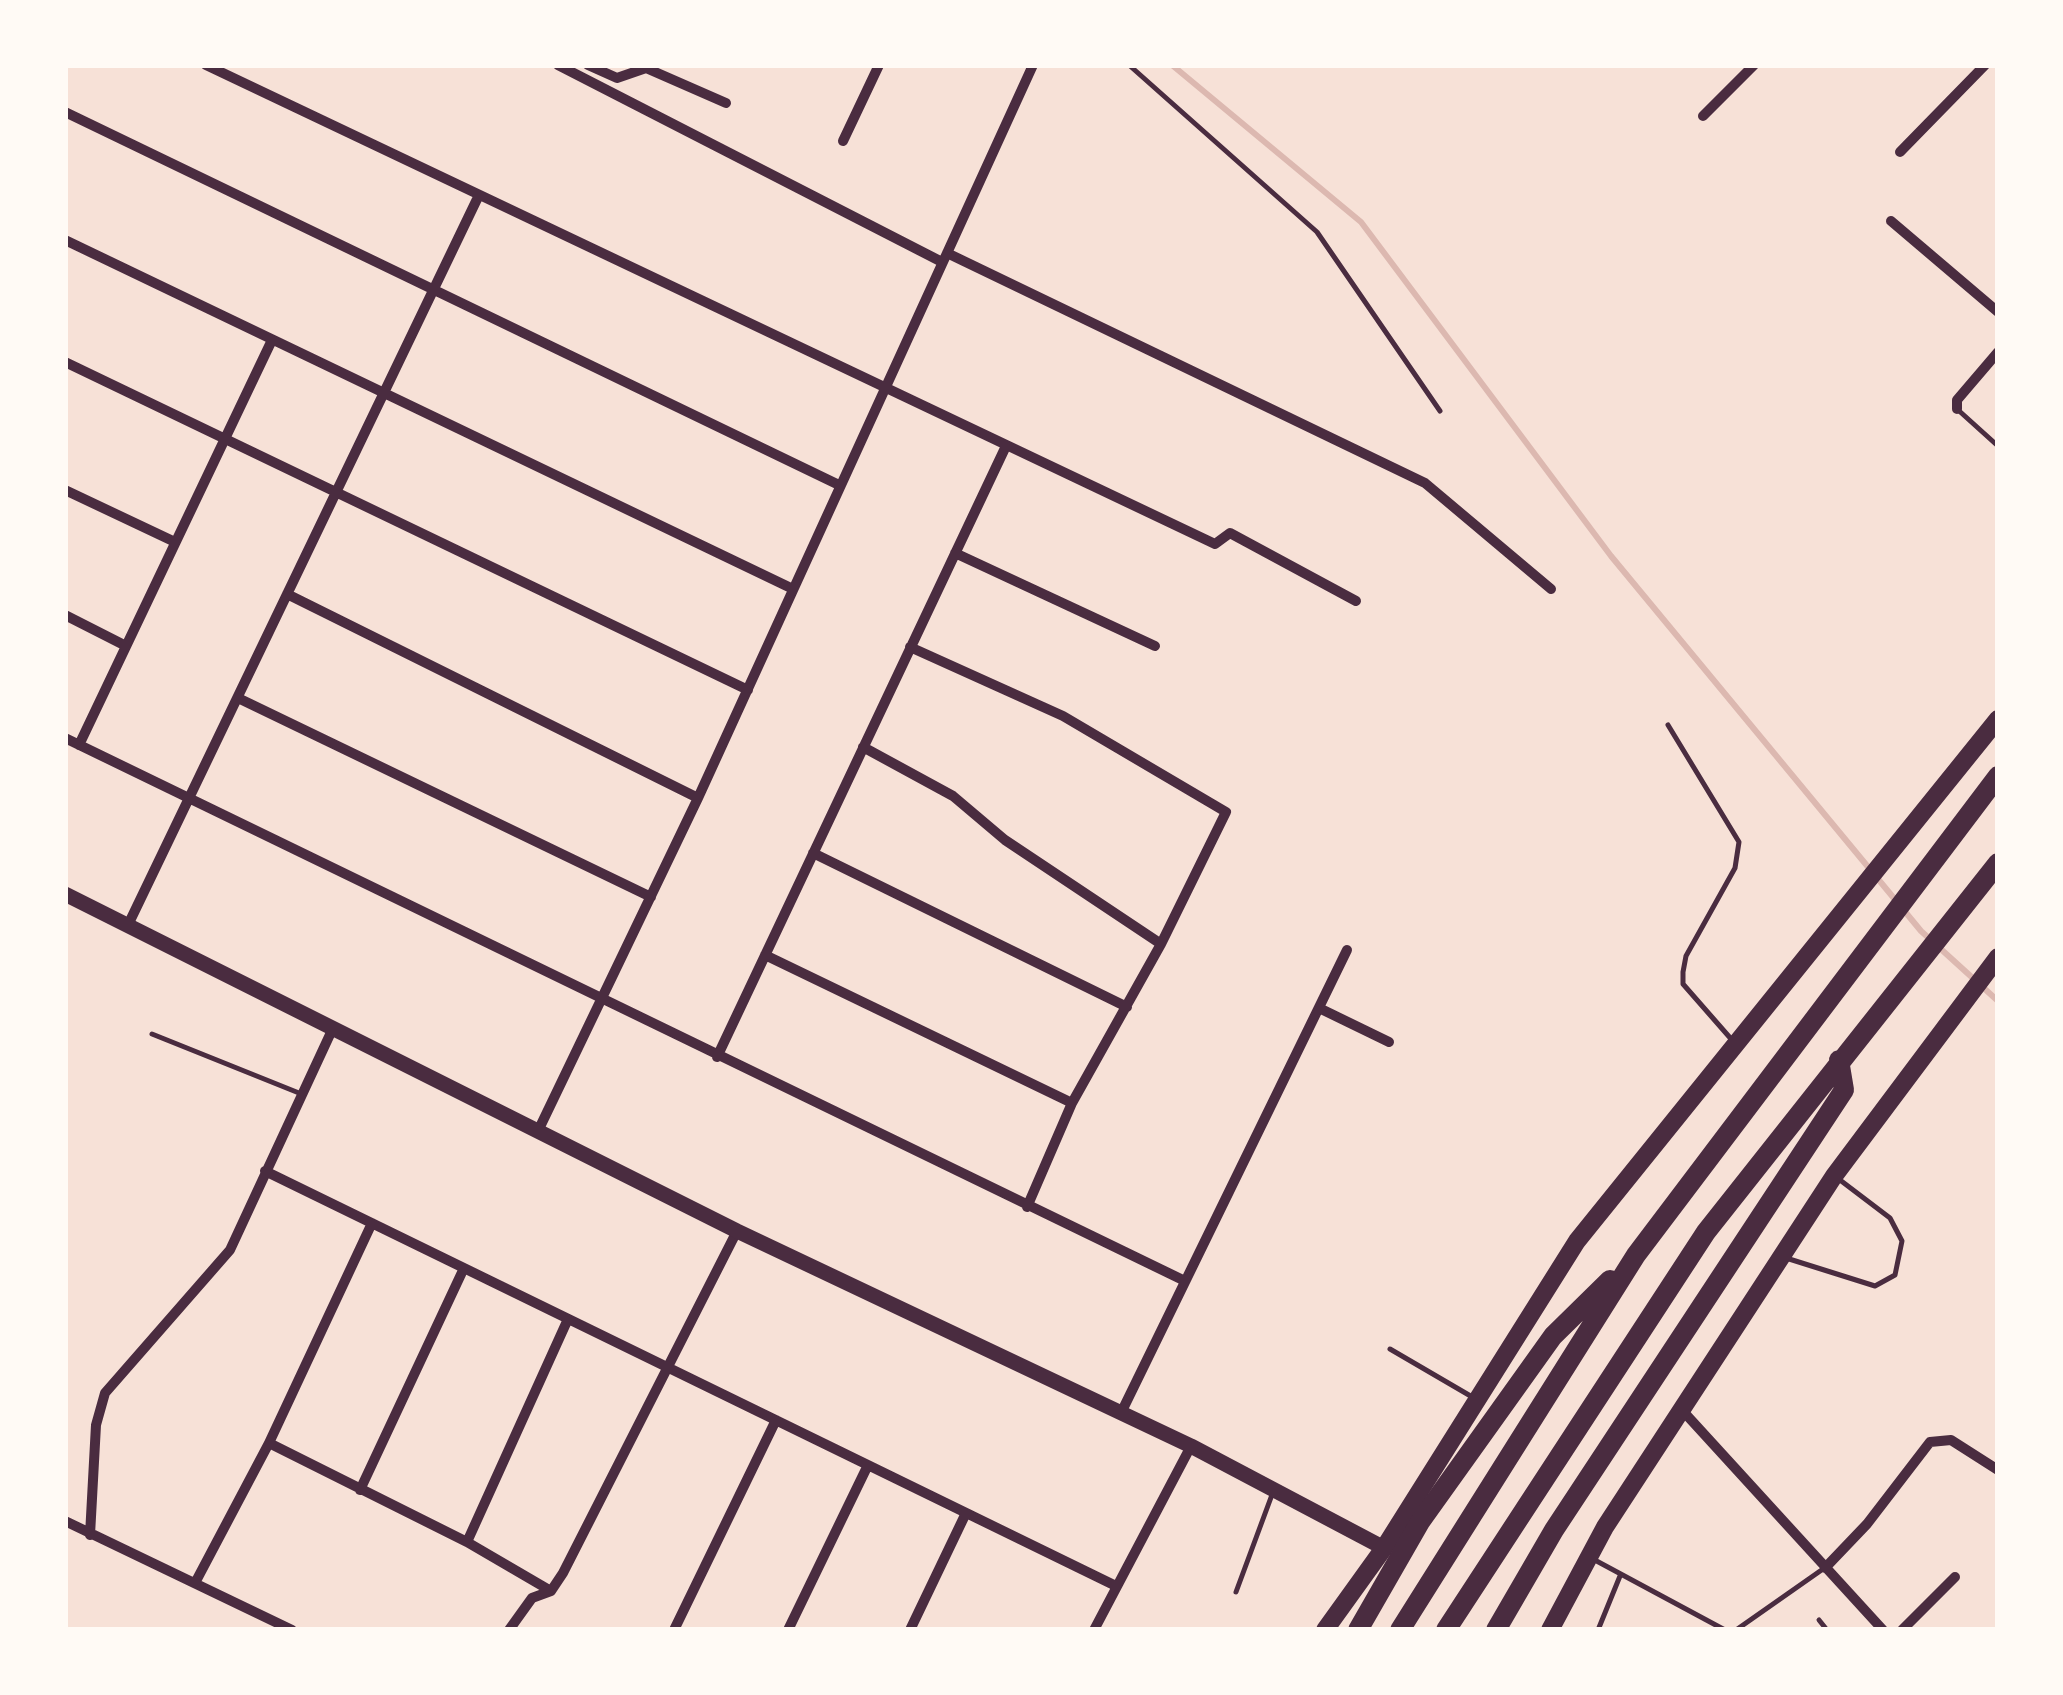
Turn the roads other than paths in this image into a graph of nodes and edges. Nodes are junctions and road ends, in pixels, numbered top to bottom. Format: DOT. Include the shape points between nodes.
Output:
graph roads {
  1 [pos="206,65"];
  2 [pos="558,65"];
  3 [pos="588,65"];
  4 [pos="879,65"];
  5 [pos="1033,65"];
  6 [pos="1128,65"];
  7 [pos="1754,65"];
  8 [pos="1980,67"];
  9 [pos="726,103"];
  10 [pos="65,112"];
  11 [pos="1703,116"];
  12 [pos="843,142"];
  13 [pos="1900,152"];
  14 [pos="480,195"];
  15 [pos="1891,221"];
  16 [pos="65,240"];
  17 [pos="944,258"];
  18 [pos="434,290"];
  19 [pos="1998,312"];
  20 [pos="272,340"];
  21 [pos="1998,352"];
  22 [pos="65,362"];
  23 [pos="885,384"];
  24 [pos="384,394"];
  25 [pos="1957,409"];
  26 [pos="1440,411"];
  27 [pos="225,440"];
  28 [pos="1006,446"];
  29 [pos="1998,446"];
  30 [pos="839,485"];
  31 [pos="65,490"];
  32 [pos="336,493"];
  33 [pos="176,542"];
  34 [pos="955,553"];
  35 [pos="793,588"];
  36 [pos="1551,589"];
  37 [pos="287,594"];
  38 [pos="1356,601"];
  39 [pos="65,616"];
  40 [pos="126,646"];
  41 [pos="1154,646"];
  42 [pos="910,647"];
  43 [pos="748,690"];
  44 [pos="238,698"];
  45 [pos="1998,720"];
  46 [pos="1668,725"];
  47 [pos="65,738"];
  48 [pos="78,745"];
  49 [pos="863,747"];
  50 [pos="1998,776"];
  51 [pos="698,798"];
  52 [pos="189,799"];
  53 [pos="813,852"];
  54 [pos="1998,863"];
  55 [pos="65,894"];
  56 [pos="651,897"];
  57 [pos="128,924"];
  58 [pos="1161,944"];
  59 [pos="1347,950"];
  60 [pos="765,955"];
  61 [pos="1998,957"];
  62 [pos="603,997"];
  63 [pos="1127,1007"];
  64 [pos="1318,1008"];
  65 [pos="333,1028"];
  66 [pos="152,1034"];
  67 [pos="1390,1042"];
  68 [pos="1737,1046"];
  69 [pos="717,1057"];
  70 [pos="1839,1060"];
  71 [pos="299,1094"];
  72 [pos="1072,1103"];
  73 [pos="538,1131"];
  74 [pos="265,1171"];
  75 [pos="1834,1176"];
  76 [pos="1027,1207"];
  77 [pos="372,1223"];
  78 [pos="736,1231"];
  79 [pos="1636,1255"];
  80 [pos="1781,1257"];
  81 [pos="464,1268"];
  82 [pos="1185,1280"];
  83 [pos="568,1318"];
  84 [pos="1390,1349"];
  85 [pos="670,1368"];
  86 [pos="1477,1400"];
  87 [pos="1682,1410"];
  88 [pos="1122,1413"];
  89 [pos="776,1420"];
  90 [pos="269,1443"];
  91 [pos="1191,1446"];
  92 [pos="868,1465"];
  93 [pos="1998,1470"];
  94 [pos="1274,1489"];
  95 [pos="360,1490"];
  96 [pos="966,1512"];
  97 [pos="65,1521"];
  98 [pos="90,1534"];
  99 [pos="467,1542"];
  100 [pos="1384,1548"];
  101 [pos="1589,1557"];
  102 [pos="1825,1568"];
  103 [pos="1620,1576"];
  104 [pos="1955,1577"];
  105 [pos="196,1583"];
  106 [pos="1116,1586"];
  107 [pos="551,1591"];
  108 [pos="1236,1592"];
  109 [pos="1819,1620"];
  110 [pos="292,1630"];
  111 [pos="509,1630"];
  112 [pos="674,1630"];
  113 [pos="788,1630"];
  114 [pos="910,1630"];
  115 [pos="1094,1630"];
  116 [pos="1324,1630"];
  117 [pos="1358,1630"];
  118 [pos="1400,1630"];
  119 [pos="1446,1630"];
  120 [pos="1496,1630"];
  121 [pos="1550,1630"];
  122 [pos="1598,1630"];
  123 [pos="1725,1630"];
  124 [pos="1736,1630"];
  125 [pos="1827,1630"];
  126 [pos="1883,1630"];
  127 [pos="1902,1630"];
  1 -- 14 [label="street"];
  2 -- 17 [label="street"];
  3 -- 9 [label="street" via="617,78 646,68"];
  4 -- 12 [label="street"];
  5 -- 17 [label="street"];
  6 -- 26 [label="lane" via="1317,232"];
  7 -- 11 [label="street"];
  8 -- 13 [label="street"];
  10 -- 18 [label="street"];
  14 -- 18 [label="street"];
  14 -- 23 [label="street"];
  15 -- 19 [label="street"];
  16 -- 20 [label="street"];
  17 -- 23 [label="street"];
  17 -- 36 [label="street" via="1425,483"];
  18 -- 24 [label="street"];
  18 -- 30 [label="street"];
  20 -- 24 [label="street"];
  20 -- 27 [label="street"];
  21 -- 25 [label="street" via="1957,400"];
  22 -- 27 [label="street"];
  23 -- 28 [label="street"];
  23 -- 30 [label="street"];
  24 -- 32 [label="street"];
  24 -- 35 [label="street"];
  25 -- 29 [label="lane"];
  27 -- 32 [label="street"];
  27 -- 33 [label="street"];
  28 -- 34 [label="street"];
  28 -- 38 [label="street" via="1215,544 1230,533"];
  30 -- 35 [label="street"];
  31 -- 33 [label="street"];
  32 -- 37 [label="street"];
  32 -- 43 [label="street"];
  33 -- 40 [label="street"];
  34 -- 41 [label="street"];
  34 -- 42 [label="street"];
  35 -- 43 [label="street"];
  37 -- 44 [label="street"];
  37 -- 51 [label="street"];
  39 -- 40 [label="street"];
  40 -- 48 [label="street"];
  42 -- 49 [label="street"];
  42 -- 58 [label="street" via="1063,716 1226,812"];
  43 -- 51 [label="street"];
  44 -- 52 [label="street"];
  44 -- 56 [label="street"];
  45 -- 68 [label="main road"];
  46 -- 68 [label="lane" via="1738,842 1735,868 1682,972 1683,984"];
  47 -- 48 [label="street"];
  48 -- 52 [label="street"];
  49 -- 53 [label="street"];
  49 -- 58 [label="street" via="953,796 1005,840"];
  50 -- 79 [label="highway"];
  51 -- 56 [label="street"];
  52 -- 57 [label="street"];
  52 -- 62 [label="street"];
  53 -- 60 [label="street"];
  53 -- 63 [label="street"];
  54 -- 70 [label="highway"];
  55 -- 57 [label="main road"];
  56 -- 62 [label="street"];
  57 -- 65 [label="main road"];
  58 -- 63 [label="street"];
  59 -- 64 [label="street"];
  60 -- 69 [label="street"];
  60 -- 72 [label="street"];
  61 -- 75 [label="main road"];
  62 -- 69 [label="street"];
  62 -- 73 [label="street"];
  63 -- 72 [label="street"];
  64 -- 67 [label="street"];
  64 -- 82 [label="street"];
  65 -- 71 [label="street"];
  65 -- 73 [label="main road"];
  66 -- 71 [label="lane"];
  68 -- 86 [label="main road" via="1577,1241"];
  69 -- 76 [label="street"];
  70 -- 119 [label="highway" via="1706,1232"];
  70 -- 120 [label="highway" via="1844,1090 1554,1530"];
  71 -- 74 [label="street"];
  72 -- 76 [label="street"];
  73 -- 78 [label="main road"];
  74 -- 77 [label="street"];
  74 -- 98 [label="street" via="230,1250 105,1393 96,1425"];
  75 -- 80 [label="main road"];
  75 -- 80 [label="lane" via="1890,1218 1902,1240 1895,1275 1874,1286"];
  76 -- 82 [label="street"];
  77 -- 81 [label="street"];
  77 -- 90 [label="street"];
  78 -- 85 [label="street"];
  78 -- 88 [label="main road"];
  79 -- 117 [label="highway" via="1554,1336 1420,1522"];
  79 -- 118 [label="highway"];
  80 -- 87 [label="main road"];
  81 -- 83 [label="street"];
  81 -- 95 [label="street"];
  82 -- 88 [label="street"];
  83 -- 85 [label="street"];
  83 -- 99 [label="street"];
  84 -- 86 [label="lane"];
  85 -- 89 [label="street"];
  85 -- 107 [label="street"];
  86 -- 100 [label="main road"];
  87 -- 101 [label="main road"];
  87 -- 102 [label="street"];
  88 -- 91 [label="main road"];
  89 -- 92 [label="street"];
  89 -- 112 [label="street"];
  90 -- 95 [label="street"];
  90 -- 105 [label="street"];
  91 -- 94 [label="main road"];
  91 -- 106 [label="street"];
  92 -- 96 [label="street"];
  92 -- 113 [label="street"];
  93 -- 102 [label="street" via="1951,1440 1930,1442"];
  94 -- 100 [label="main road"];
  94 -- 108 [label="lane"];
  95 -- 99 [label="street"];
  96 -- 106 [label="street"];
  96 -- 114 [label="street"];
  97 -- 98 [label="street"];
  98 -- 105 [label="street"];
  99 -- 107 [label="street"];
  100 -- 116 [label="main road"];
  101 -- 103 [label="lane"];
  101 -- 121 [label="main road"];
  102 -- 124 [label="lane"];
  102 -- 126 [label="street"];
  103 -- 122 [label="lane"];
  103 -- 123 [label="lane"];
  104 -- 127 [label="street"];
  105 -- 110 [label="street"];
  106 -- 115 [label="street"];
  107 -- 111 [label="street" via="532,1598"];
  109 -- 125 [label="lane"];
}
